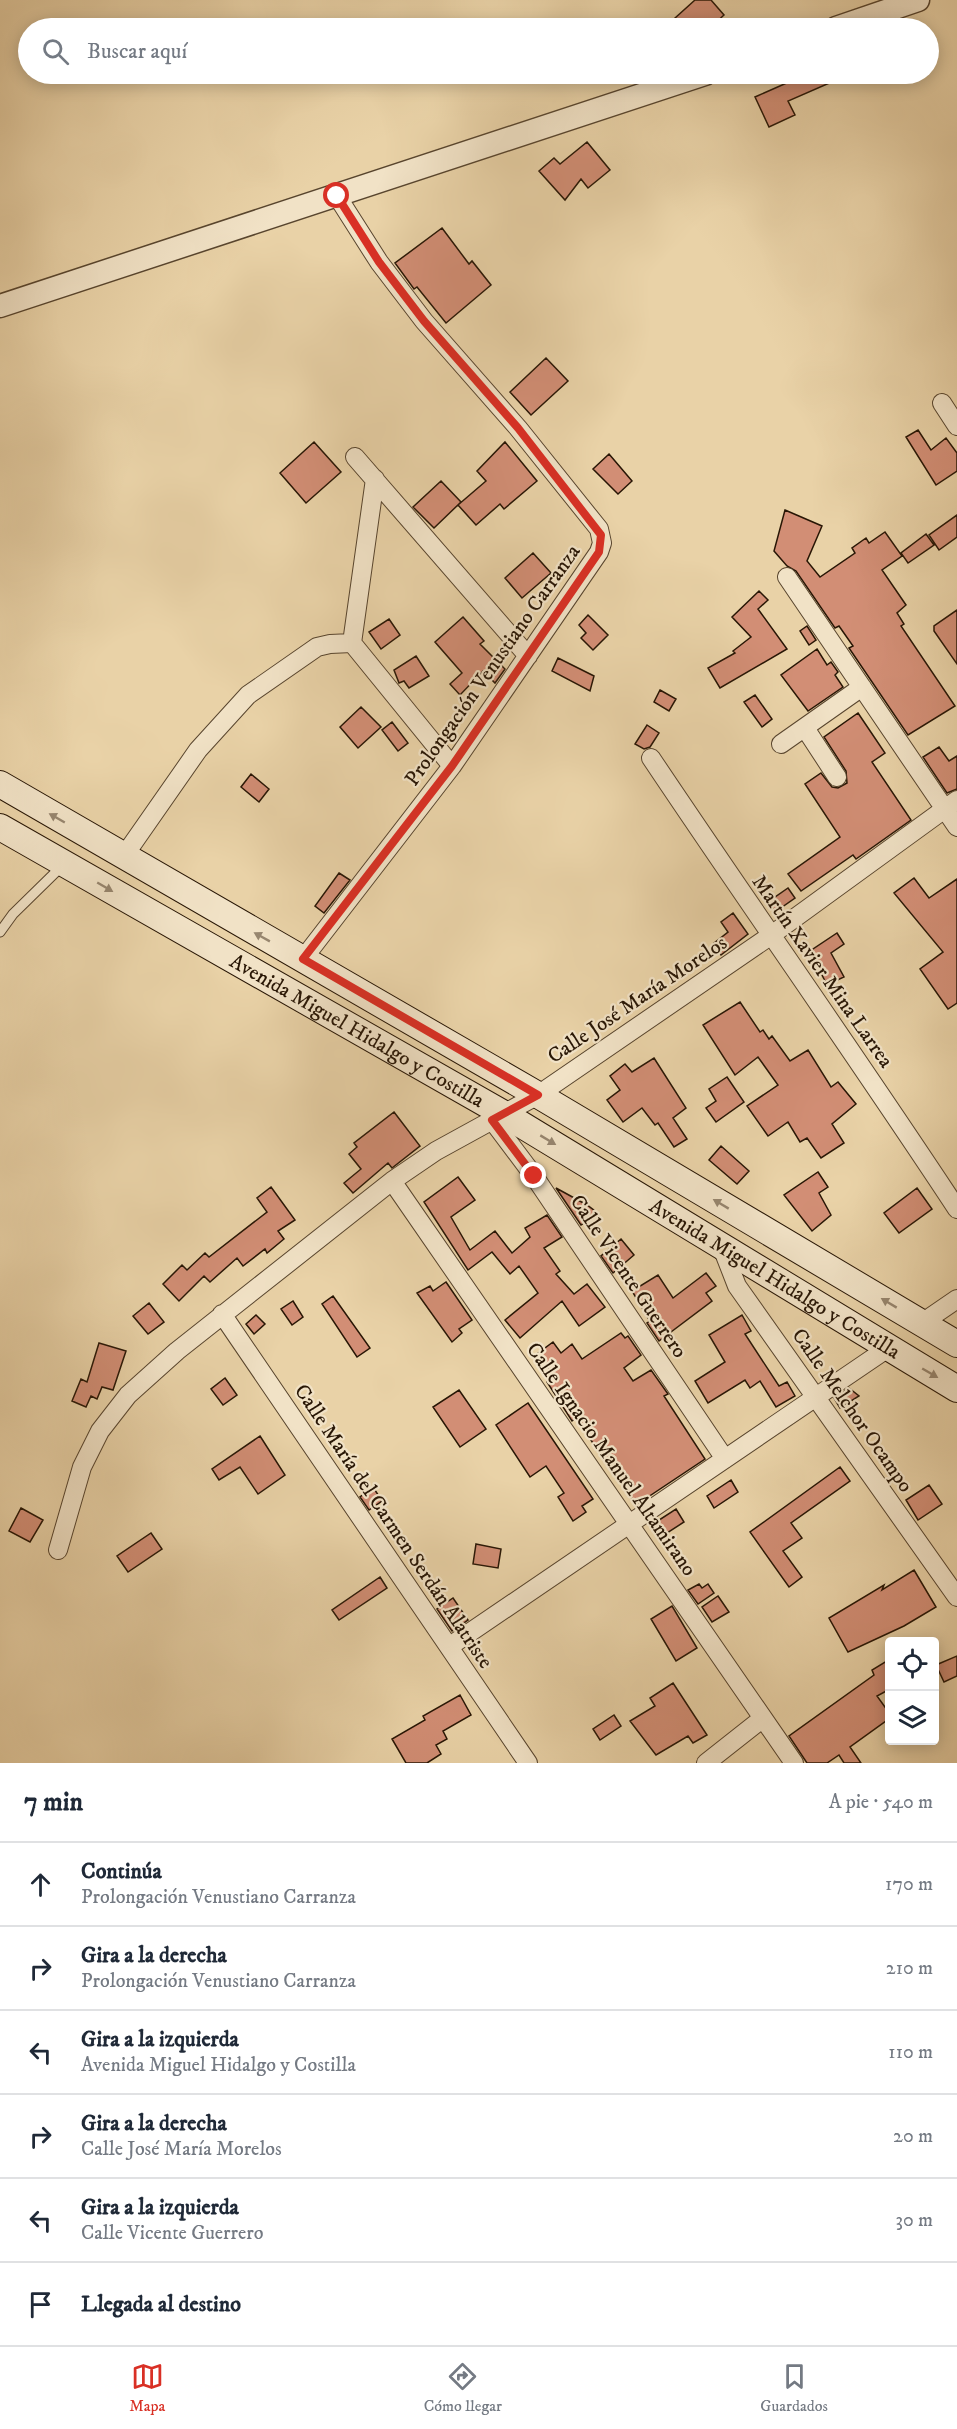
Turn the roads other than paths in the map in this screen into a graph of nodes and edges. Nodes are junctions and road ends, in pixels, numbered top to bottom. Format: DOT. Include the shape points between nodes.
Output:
graph roads {
  1 [pos="918,0"];
  2 [pos="865,18"];
  3 [pos="675,84"];
  4 [pos="337,196"];
  5 [pos="0,306"];
  6 [pos="942,403"];
  7 [pos="957,426"];
  8 [pos="356,457"];
  9 [pos="375,479"];
  10 [pos="788,577"];
  11 [pos="352,643"];
  12 [pos="528,656"];
  13 [pos="862,687"];
  14 [pos="804,728"];
  15 [pos="781,744"];
  16 [pos="651,758"];
  17 [pos="452,766"];
  18 [pos="837,777"];
  19 [pos="0,784"];
  20 [pos="951,805"];
  21 [pos="0,826"];
  22 [pos="957,827"];
  23 [pos="124,856"];
  24 [pos="64,864"];
  25 [pos="0,932"];
  26 [pos="770,936"];
  27 [pos="303,959"];
  28 [pos="538,1095"];
  29 [pos="498,1117"];
  30 [pos="392,1181"];
  31 [pos="957,1209"];
  32 [pos="720,1245"];
  33 [pos="957,1299"];
  34 [pos="222,1314"];
  35 [pos="922,1323"];
  36 [pos="957,1344"];
  37 [pos="888,1348"];
  38 [pos="957,1389"];
  39 [pos="817,1397"];
  40 [pos="725,1459"];
  41 [pos="630,1524"];
  42 [pos="58,1550"];
  43 [pos="957,1597"];
  44 [pos="450,1646"];
  45 [pos="763,1718"];
  46 [pos="528,1763"];
  47 [pos="706,1763"];
  48 [pos="794,1763"];
  1 -- 2 [label="street"];
  3 -- 4 [label="street"];
  4 -- 5 [label="street"];
  4 -- 12 [label="street, Prolongación Venustiano Carranza" via="379,262 424,321 518,428 599,529 599,552"];
  6 -- 7 [label="street"];
  8 -- 9 [label="street"];
  9 -- 11 [label="street"];
  9 -- 12 [label="street"];
  10 -- 13 [label="street"];
  11 -- 17 [label="street"];
  11 -- 23 [label="street" via="317,647 248,695 198,750"];
  12 -- 17 [label="street, Prolongación Venustiano Carranza"];
  13 -- 14 [label="street"];
  13 -- 20 [label="street"];
  14 -- 15 [label="street"];
  14 -- 18 [label="street"];
  16 -- 26 [label="street, Martín Xavier Mina Larrea"];
  17 -- 27 [label="street, Prolongación Venustiano Carranza"];
  23 -- 19 [label="main road, Avenida Miguel Hidalgo y Costilla, one-way"];
  20 -- 22 [label="street"];
  20 -- 26 [label="street, Calle José María Morelos"];
  21 -- 24 [label="main road, Avenida Miguel Hidalgo y Costilla"];
  27 -- 23 [label="main road, Avenida Miguel Hidalgo y Costilla, one-way"];
  24 -- 25 [label="lane"];
  24 -- 29 [label="main road, Avenida Miguel Hidalgo y Costilla, one-way"];
  26 -- 28 [label="street, Calle José María Morelos"];
  26 -- 31 [label="street, Martín Xavier Mina Larrea"];
  27 -- 28 [label="main road, Avenida Miguel Hidalgo y Costilla"];
  28 -- 29 [label="street, Calle José María Morelos"];
  35 -- 28 [label="main road, Avenida Miguel Hidalgo y Costilla, one-way"];
  29 -- 30 [label="street, Calle José María Morelos"];
  29 -- 32 [label="main road, Avenida Miguel Hidalgo y Costilla, one-way"];
  29 -- 40 [label="street, Calle Vicente Guerrero"];
  30 -- 34 [label="street, Calle José María Morelos"];
  30 -- 41 [label="street, Calle Ignacio Manuel Altamirano"];
  32 -- 37 [label="main road, Avenida Miguel Hidalgo y Costilla"];
  32 -- 39 [label="street, Calle Melchor Ocampo" via="737,1286"];
  33 -- 35 [label="street"];
  34 -- 42 [label="street, Calle José María Morelos" via="128,1395 100,1431 82,1467"];
  34 -- 44 [label="street, Calle María del Carmen Serdán Alatriste"];
  35 -- 36 [label="main road, Avenida Miguel Hidalgo y Costilla"];
  37 -- 38 [label="main road, Avenida Miguel Hidalgo y Costilla, one-way"];
  37 -- 39 [label="street"];
  39 -- 40 [label="street"];
  39 -- 43 [label="street, Calle Melchor Ocampo"];
  40 -- 41 [label="street"];
  41 -- 44 [label="street"];
  41 -- 45 [label="street, Calle Ignacio Manuel Altamirano"];
  44 -- 46 [label="street, Calle María del Carmen Serdán Alatriste"];
  45 -- 47 [label="street"];
  45 -- 48 [label="street, Calle Ignacio Manuel Altamirano"];
}
